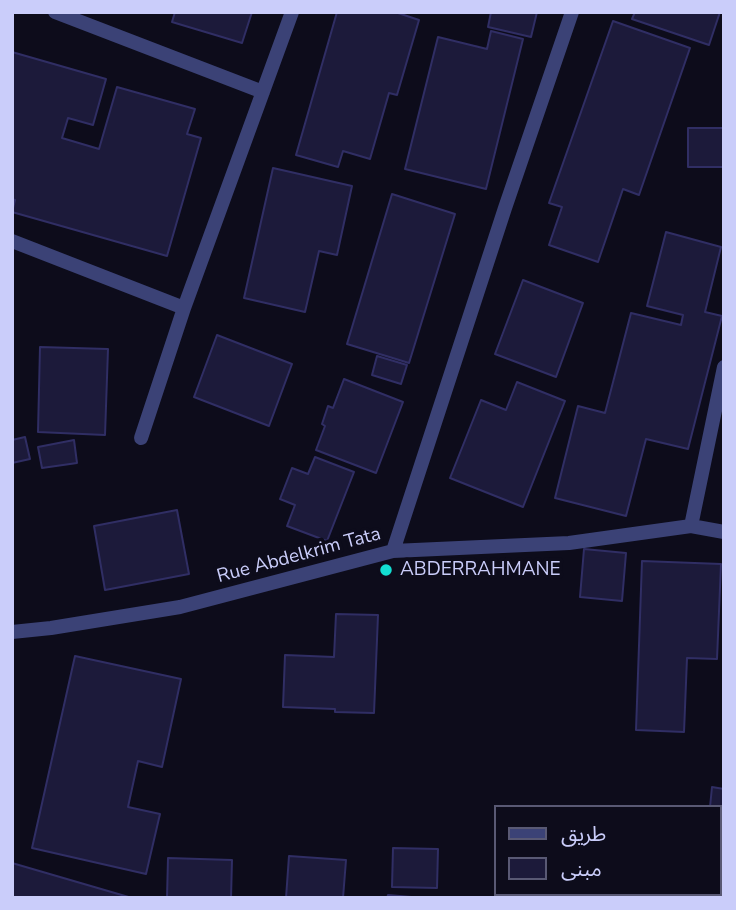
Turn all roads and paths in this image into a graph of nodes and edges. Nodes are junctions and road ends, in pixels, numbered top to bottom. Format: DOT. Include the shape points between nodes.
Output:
graph roads {
  1 [pos="55,12"];
  2 [pos="292,12"];
  3 [pos="572,12"];
  4 [pos="263,92"];
  5 [pos="12,241"];
  6 [pos="184,308"];
  7 [pos="724,367"];
  8 [pos="141,438"];
  9 [pos="691,526"];
  10 [pos="724,532"];
  11 [pos="393,551"];
  12 [pos="12,632"];
  1 -- 4 [label="street"];
  2 -- 4 [label="street"];
  3 -- 11 [label="street"];
  4 -- 6 [label="street"];
  5 -- 6 [label="street"];
  6 -- 8 [label="street"];
  7 -- 9 [label="street"];
  9 -- 10 [label="street, Rue Abdelkrim Tata"];
  9 -- 11 [label="street, Rue Abdelkrim Tata" via="569,543"];
  11 -- 12 [label="street, Rue Abdelkrim Tata" via="180,607"];
}
